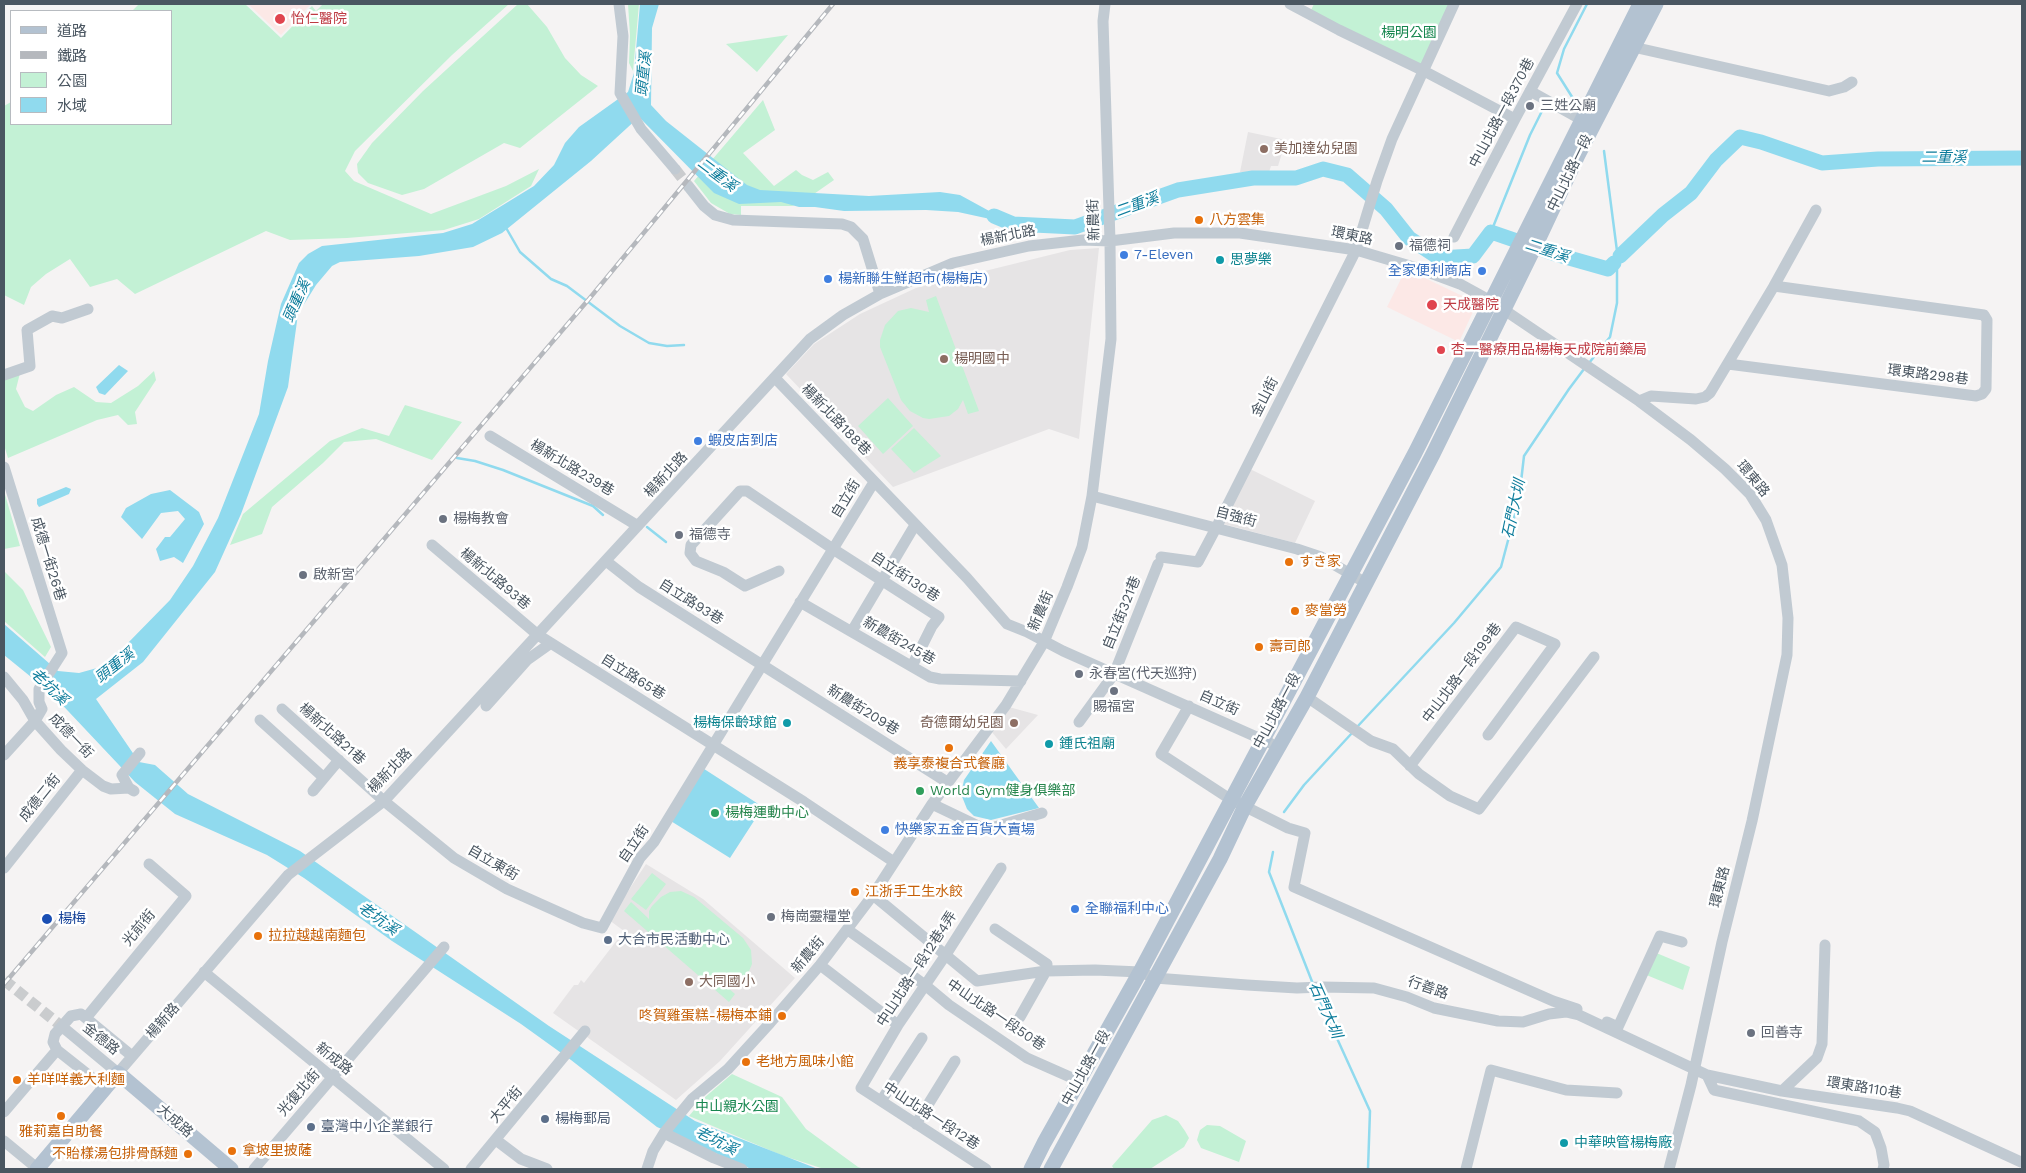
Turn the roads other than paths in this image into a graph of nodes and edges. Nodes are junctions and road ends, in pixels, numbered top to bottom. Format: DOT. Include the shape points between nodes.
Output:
graph roads {
  1 [pos="619,4"];
  2 [pos="1105,4"];
  3 [pos="1290,4"];
  4 [pos="1454,4"];
  5 [pos="1577,4"];
  6 [pos="1640,4"];
  7 [pos="1656,4"];
  8 [pos="1627,44"];
  9 [pos="1424,71"];
  10 [pos="1852,82"];
  11 [pos="1530,91"];
  12 [pos="1576,116"];
  13 [pos="1515,118"];
  14 [pos="675,169"];
  15 [pos="689,187"];
  16 [pos="1816,210"];
  17 [pos="1533,233"];
  18 [pos="1454,237"];
  19 [pos="1110,241"];
  20 [pos="1356,250"];
  21 [pos="1774,286"];
  22 [pos="880,294"];
  23 [pos="1491,301"];
  24 [pos="88,310"];
  25 [pos="1504,310"];
  26 [pos="1728,364"];
  27 [pos="4,375"];
  28 [pos="775,378"];
  29 [pos="1638,401"];
  30 [pos="490,436"];
  31 [pos="4,467"];
  32 [pos="874,482"];
  33 [pos="1092,496"];
  34 [pos="915,525"];
  35 [pos="638,526"];
  36 [pos="1216,528"];
  37 [pos="432,545"];
  38 [pos="832,549"];
  39 [pos="1160,560"];
  40 [pos="606,561"];
  41 [pos="779,571"];
  42 [pos="1352,574"];
  43 [pos="881,580"];
  44 [pos="1366,583"];
  45 [pos="800,602"];
  46 [pos="852,631"];
  47 [pos="538,634"];
  48 [pos="1044,642"];
  49 [pos="551,643"];
  50 [pos="1594,657"];
  51 [pos="762,665"];
  52 [pos="912,666"];
  53 [pos="1114,674"];
  54 [pos="4,677"];
  55 [pos="1020,681"];
  56 [pos="1307,697"];
  57 [pos="486,706"];
  58 [pos="1189,706"];
  59 [pos="282,709"];
  60 [pos="260,720"];
  61 [pos="35,721"];
  62 [pos="1079,722"];
  63 [pos="1488,735"];
  64 [pos="1262,739"];
  65 [pos="713,745"];
  66 [pos="1279,747"];
  67 [pos="140,753"];
  68 [pos="4,756"];
  69 [pos="338,760"];
  70 [pos="1410,766"];
  71 [pos="82,770"];
  72 [pos="323,777"];
  73 [pos="948,782"];
  74 [pos="313,790"];
  75 [pos="1230,799"];
  76 [pos="384,801"];
  77 [pos="932,804"];
  78 [pos="1245,806"];
  79 [pos="1042,813"];
  80 [pos="894,862"];
  81 [pos="149,864"];
  82 [pos="4,868"];
  83 [pos="1001,868"];
  84 [pos="290,873"];
  85 [pos="872,895"];
  86 [pos="602,928"];
  87 [pos="995,928"];
  88 [pos="848,930"];
  89 [pos="1682,942"];
  90 [pos="1826,945"];
  91 [pos="443,949"];
  92 [pos="945,956"];
  93 [pos="820,965"];
  94 [pos="1046,971"];
  95 [pos="204,972"];
  96 [pos="1140,972"];
  97 [pos="1155,978"];
  98 [pos="925,985"];
  99 [pos="1020,1017"];
  100 [pos="86,1018"];
  101 [pos="898,1025"];
  102 [pos="65,1029"];
  103 [pos="582,1036"];
  104 [pos="922,1038"];
  105 [pos="57,1050"];
  106 [pos="132,1056"];
  107 [pos="955,1061"];
  108 [pos="1694,1069"];
  109 [pos="118,1073"];
  110 [pos="1707,1076"];
  111 [pos="333,1077"];
  112 [pos="1079,1080"];
  113 [pos="105,1088"];
  114 [pos="861,1088"];
  115 [pos="1782,1091"];
  116 [pos="1617,1093"];
  117 [pos="881,1101"];
  118 [pos="4,1112"];
  119 [pos="916,1124"];
  120 [pos="664,1133"];
  121 [pos="496,1140"];
  122 [pos="4,1141"];
  123 [pos="2021,1162"];
  124 [pos="37,1169"];
  125 [pos="231,1169"];
  126 [pos="254,1169"];
  127 [pos="444,1169"];
  128 [pos="471,1169"];
  129 [pos="547,1169"];
  130 [pos="647,1169"];
  131 [pos="742,1169"];
  132 [pos="986,1169"];
  133 [pos="1031,1169"];
  134 [pos="1051,1169"];
  135 [pos="1466,1169"];
  136 [pos="1669,1169"];
  137 [pos="1883,1169"];
  1 -- 14 [label="street" via="623,36 620,93 641,129"];
  2 -- 19 [label="street, 新農街"];
  3 -- 9 [label="street"];
  4 -- 9 [label="street"];
  5 -- 11 [label="street, 中山北路一段370巷"];
  6 -- 8 [label="main road, 中山北路一段"];
  7 -- 8 [label="main road, 中山北路一段"];
  8 -- 10 [label="street" via="1828,92"];
  8 -- 12 [label="main road, 中山北路一段"];
  8 -- 17 [label="main road, 中山北路一段" via="1578,155"];
  9 -- 13 [label="street"];
  9 -- 20 [label="street, 金山街" via="1392,139"];
  11 -- 12 [label="street"];
  11 -- 13 [label="street, 中山北路一段370巷"];
  12 -- 17 [label="main road, 中山北路一段"];
  13 -- 18 [label="street, 中山北路一段370巷"];
  15 -- 22 [label="street" via="715,215 733,220 851,227 863,239"];
  16 -- 21 [label="street"];
  17 -- 23 [label="main road, 中山北路一段" via="1516,249"];
  17 -- 25 [label="main road, 中山北路一段" via="1530,256"];
  19 -- 20 [label="street, 環東路" via="1174,233 1240,232"];
  19 -- 22 [label="street, 楊新北路" via="1083,240 1029,246 953,263"];
  19 -- 33 [label="street, 新農街" via="1111,339"];
  20 -- 23 [label="street, 環東路" via="1460,284"];
  20 -- 36 [label="street, 金山街"];
  21 -- 26 [label="street"];
  21 -- 26 [label="street, 環東路298巷" via="1984,316 1987,320 1986,389 1976,396"];
  22 -- 28 [label="street, 楊新北路" via="810,339"];
  23 -- 25 [label="street, 環東路"];
  23 -- 42 [label="main road, 中山北路一段"];
  24 -- 27 [label="street" via="62,318 52,316 27,330 30,366"];
  25 -- 29 [label="street, 環東路"];
  25 -- 44 [label="main road, 中山北路一段"];
  26 -- 29 [label="street" via="1705,398 1651,396"];
  28 -- 32 [label="street, 楊新北路188巷"];
  28 -- 35 [label="street, 楊新北路"];
  29 -- 108 [label="street, 環東路" via="1691,440 1750,494 1766,520 1782,565 1788,618 1787,655"];
  30 -- 35 [label="street, 楊新北路239巷"];
  31 -- 61 [label="street, 成德一街26巷" via="62,654 39,689 42,709"];
  32 -- 34 [label="street, 自立街"];
  32 -- 38 [label="street, 自立街"];
  33 -- 36 [label="street, 自強街"];
  33 -- 48 [label="street, 新農街" via="1078,560"];
  34 -- 43 [label="street"];
  34 -- 48 [label="street, 自立街" via="1007,624"];
  35 -- 40 [label="street, 楊新北路"];
  36 -- 39 [label="street, 金山街" via="1198,562"];
  36 -- 42 [label="street, 自強街" via="1321,556"];
  37 -- 47 [label="street, 楊新北路93巷"];
  38 -- 41 [label="street, 自立街130巷" via="747,491 740,491 691,545 690,553 696,561 745,586"];
  38 -- 43 [label="street, 自立街130巷"];
  38 -- 45 [label="street, 自立街"];
  39 -- 53 [label="street, 自立街321巷"];
  40 -- 47 [label="street, 楊新北路"];
  40 -- 51 [label="street, 自立路93巷" via="639,587"];
  42 -- 44 [label="street, 自強街"];
  42 -- 64 [label="main road, 中山北路一段"];
  43 -- 46 [label="street"];
  43 -- 52 [label="street, 自立街130巷" via="939,617"];
  44 -- 56 [label="main road, 中山北路一段"];
  45 -- 46 [label="street, 新農街245巷"];
  45 -- 51 [label="street, 自立街"];
  46 -- 52 [label="street, 新農街245巷"];
  47 -- 49 [label="street, 自立路65巷"];
  47 -- 76 [label="street, 楊新北路"];
  48 -- 53 [label="street, 自立街"];
  48 -- 55 [label="street, 新農街"];
  49 -- 57 [label="street" via="527,660"];
  49 -- 65 [label="street, 自立路65巷"];
  50 -- 70 [label="street" via="1479,809 1450,796"];
  51 -- 65 [label="street, 自立街"];
  51 -- 73 [label="street, 新農街209巷"];
  52 -- 55 [label="street, 新農街245巷" via="940,679"];
  53 -- 58 [label="street, 自立街"];
  53 -- 62 [label="street, 自立街321巷"];
  54 -- 61 [label="street, 成德一街"];
  55 -- 73 [label="street, 新農街" via="1006,705"];
  56 -- 66 [label="main road, 中山北路一段"];
  56 -- 70 [label="street" via="1361,735 1393,749"];
  58 -- 64 [label="street, 自立街"];
  58 -- 75 [label="street" via="1161,754"];
  59 -- 69 [label="street, 楊新北路21巷"];
  60 -- 72 [label="street"];
  61 -- 68 [label="street"];
  61 -- 71 [label="street, 成德一街"];
  63 -- 70 [label="street, 中山北路一段199巷" via="1555,644 1516,627"];
  64 -- 66 [label="street, 自立街"];
  64 -- 75 [label="main road, 中山北路一段"];
  65 -- 80 [label="street, 自立路65巷"];
  65 -- 86 [label="street, 自立街" via="654,842 640,858"];
  66 -- 78 [label="main road, 中山北路一段"];
  67 -- 71 [label="street, 成德一街" via="122,775 131,790 103,786"];
  69 -- 72 [label="street"];
  69 -- 76 [label="street, 楊新北路21巷"];
  71 -- 82 [label="street, 成德二街"];
  72 -- 74 [label="street"];
  73 -- 77 [label="street, 新農街"];
  75 -- 78 [label="street"];
  75 -- 96 [label="main road, 中山北路一段"];
  76 -- 84 [label="street, 楊新北路"];
  76 -- 86 [label="street, 自立東街" via="454,858 506,889 583,923"];
  77 -- 79 [label="street" via="988,829"];
  77 -- 80 [label="street, 新農街"];
  78 -- 89 [label="street" via="1305,833 1294,887 1618,1027 1660,936"];
  78 -- 97 [label="main road, 中山北路一段"];
  80 -- 85 [label="street, 新農街"];
  81 -- 100 [label="street, 光前街" via="186,896"];
  83 -- 92 [label="street, 中山北路一段12巷4弄"];
  84 -- 95 [label="street, 楊新路"];
  85 -- 88 [label="street, 新農街"];
  85 -- 92 [label="street"];
  87 -- 94 [label="street" via="1047,964"];
  88 -- 93 [label="street, 新農街"];
  88 -- 98 [label="street, 中山北路一段50巷"];
  90 -- 115 [label="street" via="1822,1044 1816,1058"];
  91 -- 111 [label="street, 光復北街"];
  92 -- 94 [label="street, 行善路" via="977,981"];
  92 -- 98 [label="street, 中山北路一段12巷4弄"];
  93 -- 101 [label="street"];
  93 -- 120 [label="street, 新農街" via="728,1069 692,1099"];
  94 -- 96 [label="street, 行善路"];
  94 -- 99 [label="street"];
  95 -- 106 [label="street, 楊新路"];
  95 -- 111 [label="street, 新成路"];
  96 -- 97 [label="street, 行善路"];
  96 -- 112 [label="main road, 中山北路一段"];
  97 -- 108 [label="street, 行善路" via="1310,988 1374,988 1434,1008 1498,1021 1523,1022 1566,1012 1579,1015"];
  97 -- 134 [label="main road, 中山北路一段"];
  98 -- 101 [label="street, 中山北路一段12巷4弄"];
  98 -- 112 [label="street, 中山北路一段50巷" via="1027,1058"];
  100 -- 105 [label="street" via="80,1014 71,1016 55,1034 53,1042"];
  100 -- 106 [label="street"];
  101 -- 114 [label="street, 中山北路一段12巷4弄"];
  102 -- 109 [label="street, 金德路"];
  103 -- 121 [label="street, 大平街"];
  104 -- 117 [label="street"];
  105 -- 113 [label="street"];
  105 -- 118 [label="street"];
  106 -- 109 [label="street, 楊新路"];
  107 -- 119 [label="street"];
  108 -- 110 [label="street, 環東路110巷"];
  108 -- 136 [label="street, 環東路"];
  109 -- 113 [label="main road, 楊新路"];
  109 -- 125 [label="main road, 大成路"];
  110 -- 115 [label="street, 環東路110巷"];
  110 -- 137 [label="street" via="1714,1090 1859,1121 1875,1132"];
  111 -- 126 [label="street, 光復北街"];
  111 -- 127 [label="street, 新成路"];
  112 -- 133 [label="main road, 中山北路一段"];
  113 -- 124 [label="main road, 楊新路"];
  114 -- 117 [label="street, 中山北路一段12巷"];
  115 -- 123 [label="street, 環東路110巷" via="1910,1111"];
  116 -- 135 [label="street" via="1566,1090 1491,1070"];
  117 -- 119 [label="street, 中山北路一段12巷"];
  119 -- 132 [label="street, 中山北路一段12巷"];
  120 -- 130 [label="street" via="653,1150"];
  120 -- 131 [label="street"];
  121 -- 128 [label="street, 大平街"];
  121 -- 129 [label="street" via="521,1159"];
  122 -- 124 [label="street"];
}
